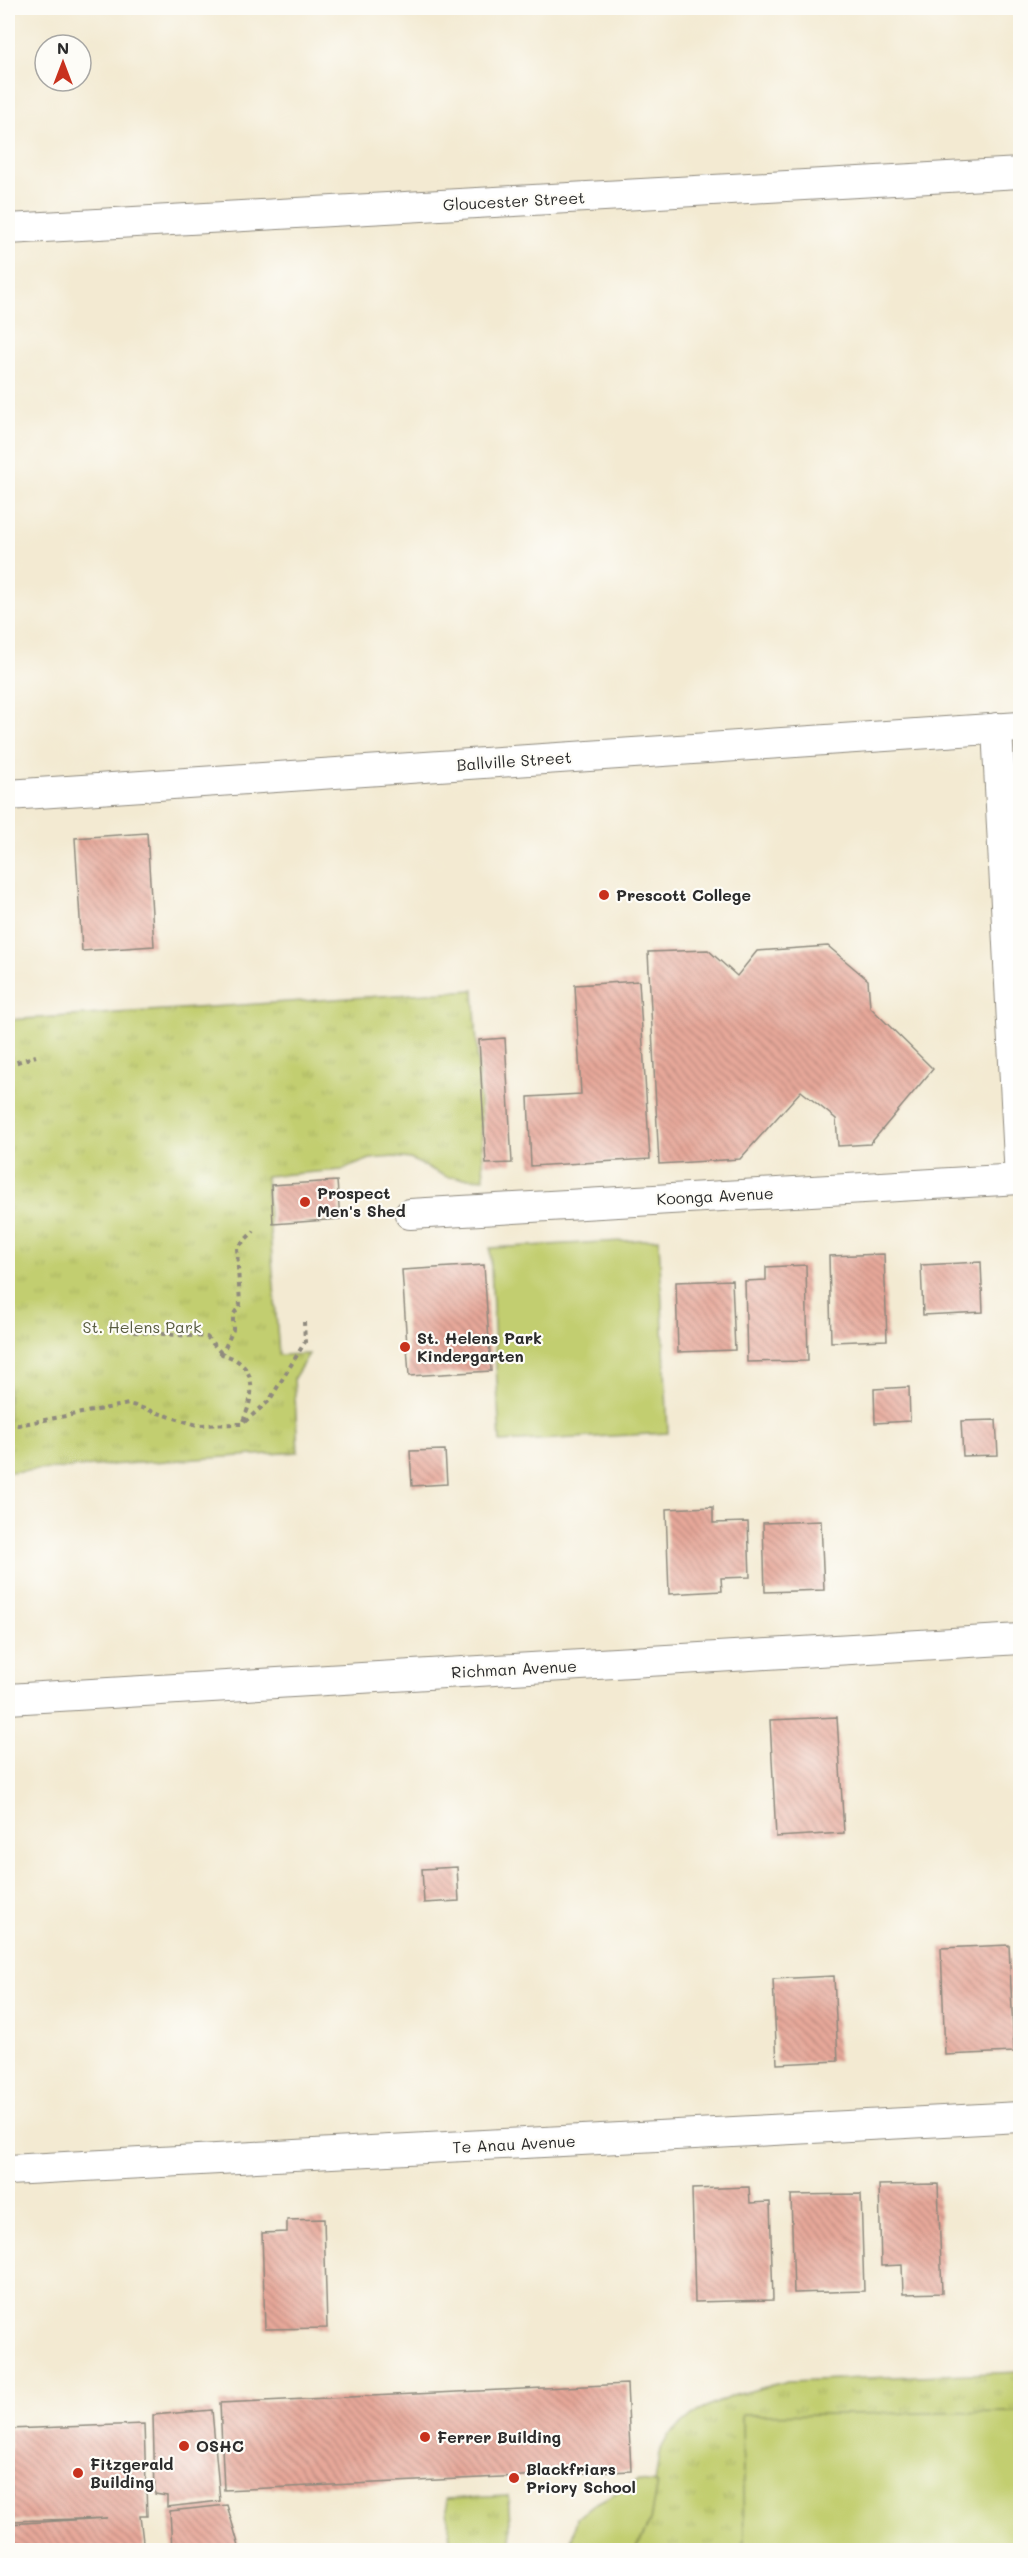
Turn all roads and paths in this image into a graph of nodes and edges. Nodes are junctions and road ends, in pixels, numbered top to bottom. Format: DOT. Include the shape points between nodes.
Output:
graph roads {
  1 [pos="1020,173"];
  2 [pos="8,229"];
  3 [pos="1009,727"];
  4 [pos="8,795"];
  5 [pos="36,1056"];
  6 [pos="8,1065"];
  7 [pos="1020,1180"];
  8 [pos="410,1214"];
  9 [pos="254,1231"];
  10 [pos="304,1322"];
  11 [pos="134,1332"];
  12 [pos="222,1354"];
  13 [pos="8,1423"];
  14 [pos="242,1424"];
  15 [pos="1020,1639"];
  16 [pos="8,1699"];
  17 [pos="1020,2117"];
  18 [pos="8,2170"];
  1 -- 2 [label="street, Gloucester Street"];
  3 -- 4 [label="street, Ballville Street"];
  3 -- 7 [label="street"];
  5 -- 6 [label="path"];
  7 -- 8 [label="street, Koonga Avenue"];
  9 -- 12 [label="path" via="237,1248 240,1305 233,1315 233,1330"];
  10 -- 14 [label="path" via="305,1342 269,1401"];
  11 -- 12 [label="path" via="207,1337"];
  12 -- 14 [label="path" via="237,1358 252,1380 252,1401"];
  13 -- 14 [label="path" via="18,1425 129,1404 197,1425"];
  15 -- 16 [label="street, Richman Avenue"];
  17 -- 18 [label="street, Te Anau Avenue"];
}
